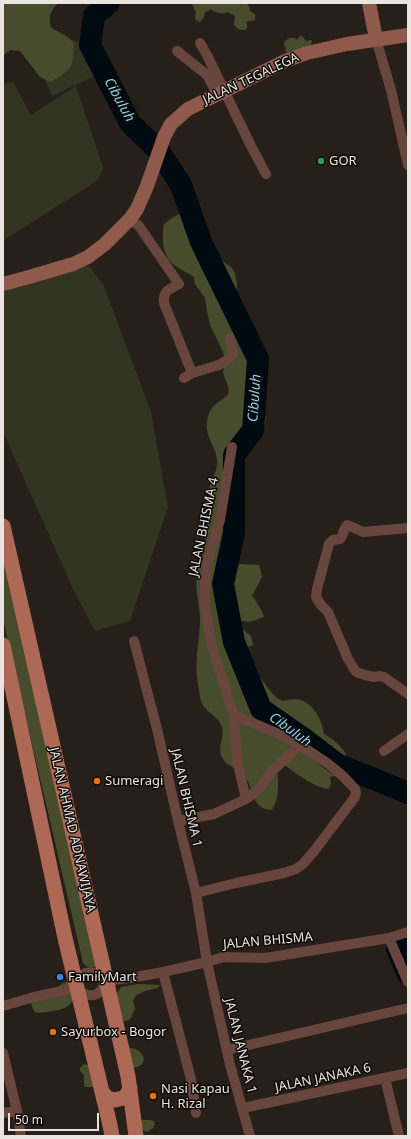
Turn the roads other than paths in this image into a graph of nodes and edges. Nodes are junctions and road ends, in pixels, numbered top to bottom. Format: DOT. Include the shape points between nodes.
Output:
graph roads {
  1 [pos="369,3"];
  2 [pos="408,35"];
  3 [pos="376,39"];
  4 [pos="200,43"];
  5 [pos="177,51"];
  6 [pos="222,93"];
  7 [pos="408,165"];
  8 [pos="266,174"];
  9 [pos="130,219"];
  10 [pos="3,284"];
  11 [pos="230,338"];
  12 [pos="232,447"];
  13 [pos="3,526"];
  14 [pos="408,528"];
  15 [pos="134,641"];
  16 [pos="3,645"];
  17 [pos="408,694"];
  18 [pos="234,715"];
  19 [pos="408,734"];
  20 [pos="300,745"];
  21 [pos="384,750"];
  22 [pos="246,799"];
  23 [pos="178,821"];
  24 [pos="196,894"];
  25 [pos="408,932"];
  26 [pos="389,938"];
  27 [pos="207,962"];
  28 [pos="163,972"];
  29 [pos="106,981"];
  30 [pos="408,982"];
  31 [pos="76,988"];
  32 [pos="3,1006"];
  33 [pos="408,1008"];
  34 [pos="227,1050"];
  35 [pos="3,1053"];
  36 [pos="408,1073"];
  37 [pos="385,1078"];
  38 [pos="130,1088"];
  39 [pos="102,1093"];
  40 [pos="243,1108"];
  41 [pos="17,1111"];
  42 [pos="3,1113"];
  43 [pos="196,1113"];
  44 [pos="134,1119"];
  45 [pos="111,1131"];
  46 [pos="21,1136"];
  47 [pos="136,1136"];
  48 [pos="250,1136"];
  49 [pos="399,1136"];
  1 -- 3 [label="street"];
  2 -- 3 [label="street, JALAN TEGALEGA"];
  3 -- 6 [label="street, JALAN TEGALEGA" via="307,53 285,61"];
  3 -- 7 [label="street"];
  4 -- 6 [label="street"];
  5 -- 6 [label="street" via="207,75"];
  6 -- 8 [label="street"];
  6 -- 9 [label="street, JALAN TEGALEGA" via="188,109 171,124 138,209"];
  9 -- 10 [label="street, JALAN TEGALEGA" via="88,257 73,264"];
  9 -- 11 [label="street" via="139,226 179,284 163,296 188,376 229,359 232,353"];
  12 -- 18 [label="street, JALAN BHISMA 4" via="220,520 209,556 205,603 211,644"];
  13 -- 29 [label="main road, JALAN AHMAD ADNAWIJAYA"];
  14 -- 17 [label="street" via="363,532 347,525 340,539 329,544 316,597 328,612 356,672 384,677"];
  15 -- 23 [label="street, JALAN BHISMA 1"];
  16 -- 31 [label="main road"];
  18 -- 20 [label="street"];
  18 -- 22 [label="street, JALAN BHISMA 4" via="237,760"];
  19 -- 21 [label="street"];
  20 -- 22 [label="street" via="271,772 259,789"];
  20 -- 24 [label="street" via="343,776 355,789 356,797 315,850 296,869"];
  22 -- 23 [label="street" via="214,814"];
  23 -- 24 [label="street, JALAN BHISMA 1"];
  24 -- 27 [label="street, JALAN BHISMA 1"];
  25 -- 26 [label="street, JALAN BHISMA"];
  26 -- 27 [label="street, JALAN BHISMA" via="264,958 224,958"];
  26 -- 30 [label="street"];
  27 -- 28 [label="street, JALAN BHISMA"];
  27 -- 34 [label="street, JALAN JANAKA 1"];
  28 -- 29 [label="street, JALAN BHISMA"];
  28 -- 43 [label="street" via="191,1079"];
  29 -- 31 [label="street" via="100,992 94,995 81,993"];
  29 -- 31 [label="street" via="97,973 85,973 77,982"];
  29 -- 38 [label="main road, JALAN AHMAD ADNAWIJAYA"];
  31 -- 32 [label="street"];
  31 -- 39 [label="main road"];
  33 -- 34 [label="street"];
  34 -- 40 [label="street, JALAN JANAKA 1"];
  35 -- 41 [label="street"];
  36 -- 37 [label="street, JALAN JANAKA 6"];
  37 -- 40 [label="street, JALAN JANAKA 6"];
  37 -- 49 [label="street"];
  38 -- 39 [label="main road" via="127,1095 115,1100 107,1098"];
  38 -- 44 [label="main road, JALAN AHMAD ADNAWIJAYA"];
  39 -- 45 [label="main road"];
  40 -- 48 [label="street, JALAN JANAKA 1"];
  41 -- 42 [label="street"];
  41 -- 46 [label="street"];
  44 -- 45 [label="main road" via="130,1115 118,1114 113,1118"];
  44 -- 47 [label="main road, JALAN AHMAD ADNAWIJAYA"];
}
